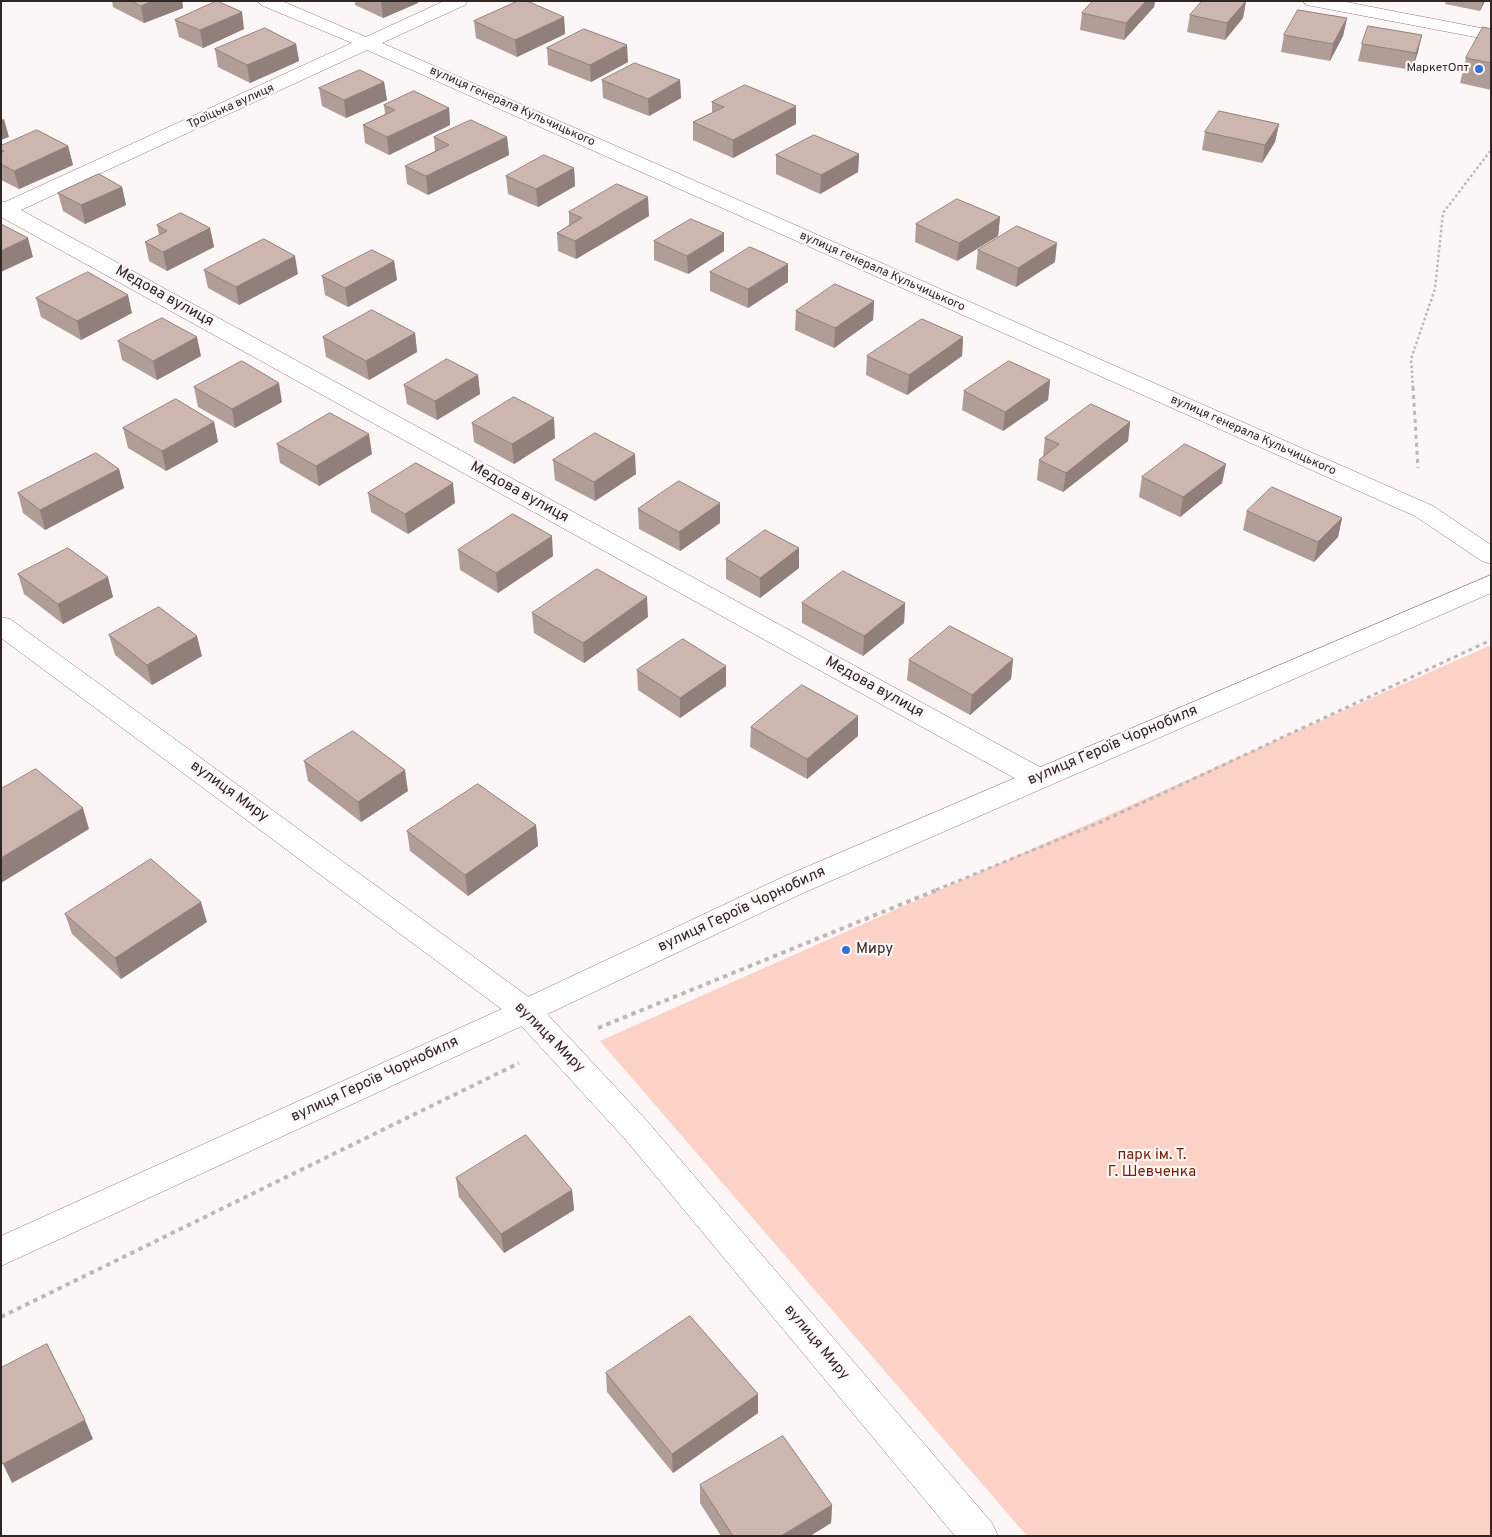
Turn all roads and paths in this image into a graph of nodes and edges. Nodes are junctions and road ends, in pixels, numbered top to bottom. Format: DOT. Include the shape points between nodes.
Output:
graph roads {
  1 [pos="267,1"];
  2 [pos="459,1"];
  3 [pos="1312,1"];
  4 [pos="1491,35"];
  5 [pos="369,44"];
  6 [pos="1491,150"];
  7 [pos="3,209"];
  8 [pos="1424,511"];
  9 [pos="1491,556"];
  10 [pos="1491,583"];
  11 [pos="1,625"];
  12 [pos="1491,640"];
  13 [pos="1037,778"];
  14 [pos="526,1011"];
  15 [pos="558,1045"];
  16 [pos="1,1252"];
  17 [pos="1,1317"];
  18 [pos="979,1536"];
  1 -- 5 [label="street, вулиця генерала Кульчицького"];
  2 -- 5 [label="street, Троїцька вулиця"];
  3 -- 4 [label="street"];
  5 -- 7 [label="street, Троїцька вулиця"];
  5 -- 8 [label="street, вулиця генерала Кульчицького"];
  6 -- 8 [label="path" via="1443,213 1434,289 1411,359 1416,450"];
  7 -- 13 [label="street, Медова вулиця"];
  8 -- 9 [label="street, вулиця генерала Кульчицького"];
  10 -- 13 [label="street, вулиця Героїв Чорнобиля"];
  11 -- 14 [label="street, вулиця Миру"];
  12 -- 15 [label="path" via="1101,822"];
  13 -- 14 [label="street, вулиця Героїв Чорнобиля" via="793,885"];
  14 -- 15 [label="street, вулиця Миру"];
  14 -- 16 [label="street, вулиця Героїв Чорнобиля"];
  15 -- 17 [label="path"];
  15 -- 18 [label="street, вулиця Миру" via="636,1130"];
}
